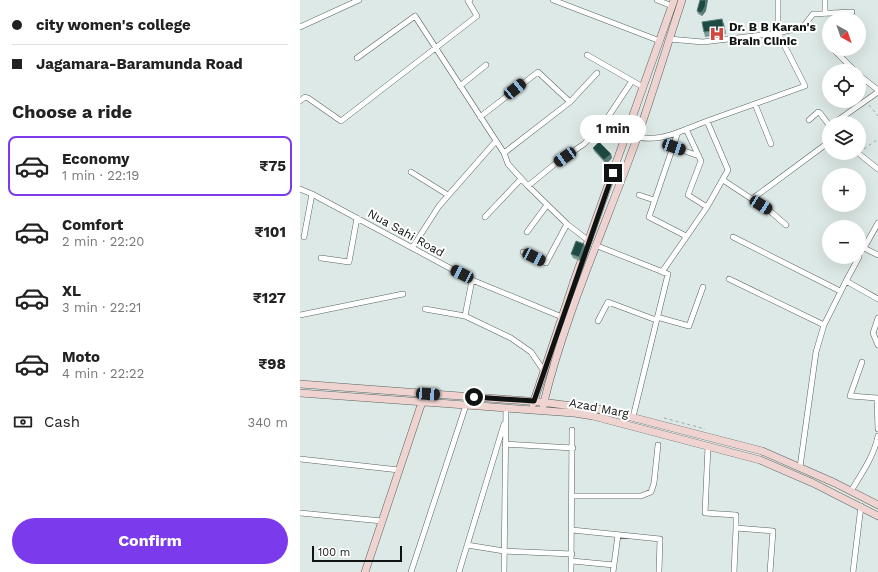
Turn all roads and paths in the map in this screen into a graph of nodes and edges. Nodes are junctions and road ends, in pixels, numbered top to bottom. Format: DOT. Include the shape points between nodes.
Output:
graph roads {
  1 [pos="359,0"];
  2 [pos="468,0"];
  3 [pos="553,0"];
  4 [pos="657,0"];
  5 [pos="682,0"];
  6 [pos="778,0"];
  7 [pos="825,0"];
  8 [pos="673,3"];
  9 [pos="825,12"];
  10 [pos="822,14"];
  11 [pos="300,27"];
  12 [pos="778,32"];
  13 [pos="669,39"];
  14 [pos="660,41"];
  15 [pos="436,49"];
  16 [pos="587,55"];
  17 [pos="840,56"];
  18 [pos="357,58"];
  19 [pos="848,64"];
  20 [pos="486,65"];
  21 [pos="597,73"];
  22 [pos="866,80"];
  23 [pos="632,81"];
  24 [pos="460,86"];
  25 [pos="643,87"];
  26 [pos="878,91"];
  27 [pos="300,100"];
  28 [pos="866,101"];
  29 [pos="570,102"];
  30 [pos="755,104"];
  31 [pos="856,108"];
  32 [pos="822,116"];
  33 [pos="844,116"];
  34 [pos="878,116"];
  35 [pos="480,117"];
  36 [pos="707,120"];
  37 [pos="809,120"];
  38 [pos="686,129"];
  39 [pos="678,132"];
  40 [pos="626,135"];
  41 [pos="637,138"];
  42 [pos="878,139"];
  43 [pos="496,141"];
  44 [pos="771,144"];
  45 [pos="674,147"];
  46 [pos="822,147"];
  47 [pos="866,148"];
  48 [pos="504,153"];
  49 [pos="699,156"];
  50 [pos="866,159"];
  51 [pos="878,169"];
  52 [pos="411,172"];
  53 [pos="521,179"];
  54 [pos="723,180"];
  55 [pos="528,186"];
  56 [pos="300,189"];
  57 [pos="312,194"];
  58 [pos="448,195"];
  59 [pos="639,195"];
  60 [pos="752,199"];
  61 [pos="654,200"];
  62 [pos="547,205"];
  63 [pos="707,207"];
  64 [pos="484,217"];
  65 [pos="357,218"];
  66 [pos="567,224"];
  67 [pos="878,224"];
  68 [pos="786,225"];
  69 [pos="527,232"];
  70 [pos="686,236"];
  71 [pos="304,237"];
  72 [pos="733,237"];
  73 [pos="592,243"];
  74 [pos="866,245"];
  75 [pos="412,248"];
  76 [pos="866,249"];
  77 [pos="523,252"];
  78 [pos="878,255"];
  79 [pos="321,258"];
  80 [pos="855,264"];
  81 [pos="662,272"];
  82 [pos="729,279"];
  83 [pos="472,280"];
  84 [pos="846,281"];
  85 [pos="702,287"];
  86 [pos="840,291"];
  87 [pos="403,294"];
  88 [pos="878,299"];
  89 [pos="426,309"];
  90 [pos="300,315"];
  91 [pos="465,316"];
  92 [pos="562,317"];
  93 [pos="656,318"];
  94 [pos="878,318"];
  95 [pos="598,321"];
  96 [pos="824,325"];
  97 [pos="878,345"];
  98 [pos="862,362"];
  99 [pos="544,371"];
  100 [pos="300,384"];
  101 [pos="300,392"];
  102 [pos="534,401"];
  103 [pos="422,402"];
  104 [pos="544,402"];
  105 [pos="466,405"];
  106 [pos="506,408"];
  107 [pos="531,410"];
  108 [pos="542,410"];
  109 [pos="506,417"];
  110 [pos="633,417"];
  111 [pos="878,429"];
  112 [pos="572,430"];
  113 [pos="878,436"];
  114 [pos="506,444"];
  115 [pos="658,445"];
  116 [pos="708,446"];
  117 [pos="573,448"];
  118 [pos="300,459"];
  119 [pos="800,467"];
  120 [pos="399,470"];
  121 [pos="851,491"];
  122 [pos="572,496"];
  123 [pos="878,505"];
  124 [pos="861,506"];
  125 [pos="300,513"];
  126 [pos="878,516"];
  127 [pos="382,521"];
  128 [pos="736,528"];
  129 [pos="572,530"];
  130 [pos="618,535"];
  131 [pos="467,545"];
  132 [pos="504,551"];
  133 [pos="572,554"];
  134 [pos="572,561"];
  135 [pos="614,565"];
  136 [pos="365,572"];
  137 [pos="411,572"];
  138 [pos="459,572"];
  139 [pos="504,572"];
  140 [pos="571,572"];
  141 [pos="614,572"];
  142 [pos="659,572"];
  143 [pos="734,572"];
  144 [pos="770,572"];
  145 [pos="854,572"];
  1 -- 11 [label="street"];
  2 -- 15 [label="street" via="477,16"];
  3 -- 14 [label="street"];
  4 -- 8 [label="street"];
  5 -- 13 [label="street"];
  6 -- 12 [label="street"];
  7 -- 9 [label="street"];
  8 -- 14 [label="street"];
  10 -- 12 [label="street" via="813,14 803,27"];
  12 -- 13 [label="street" via="702,42"];
  12 -- 30 [label="street" via="805,86"];
  13 -- 41 [label="street"];
  14 -- 25 [label="street"];
  15 -- 18 [label="street" via="415,16"];
  15 -- 24 [label="street"];
  15 -- 27 [label="street" via="341,121 308,98"];
  16 -- 23 [label="street"];
  17 -- 19 [label="street"];
  20 -- 24 [label="street"];
  21 -- 29 [label="street"];
  22 -- 26 [label="street"];
  23 -- 25 [label="street"];
  23 -- 55 [label="street" via="604,123 584,144"];
  24 -- 35 [label="street"];
  25 -- 40 [label="street"];
  26 -- 28 [label="street"];
  28 -- 34 [label="path"];
  29 -- 35 [label="street" via="538,72"];
  29 -- 48 [label="street"];
  30 -- 36 [label="street"];
  30 -- 44 [label="street"];
  31 -- 33 [label="street"];
  32 -- 37 [label="street" via="818,112"];
  35 -- 43 [label="street"];
  36 -- 38 [label="street"];
  36 -- 54 [label="street" via="728,170"];
  38 -- 39 [label="street"];
  38 -- 49 [label="street"];
  39 -- 41 [label="street" via="662,139"];
  39 -- 45 [label="street"];
  40 -- 41 [label="street"];
  40 -- 73 [label="street"];
  41 -- 73 [label="street"];
  42 -- 47 [label="path"];
  43 -- 48 [label="street"];
  43 -- 58 [label="street"];
  45 -- 49 [label="street"];
  45 -- 61 [label="street"];
  46 -- 60 [label="street"];
  48 -- 53 [label="street" via="508,164"];
  49 -- 63 [label="street" via="701,161 688,195"];
  50 -- 51 [label="street"];
  52 -- 58 [label="street"];
  53 -- 55 [label="street"];
  53 -- 64 [label="street"];
  54 -- 60 [label="street"];
  54 -- 63 [label="street"];
  55 -- 62 [label="street"];
  56 -- 57 [label="street, Nua Sahi Road"];
  57 -- 65 [label="street, Nua Sahi Road"];
  57 -- 71 [label="street"];
  58 -- 75 [label="street"];
  59 -- 61 [label="street"];
  60 -- 68 [label="street" via="770,210"];
  61 -- 70 [label="street" via="649,217"];
  62 -- 66 [label="street"];
  62 -- 69 [label="street"];
  63 -- 70 [label="street"];
  65 -- 75 [label="street, Nua Sahi Road"];
  65 -- 79 [label="street" via="349,262"];
  66 -- 73 [label="street"];
  66 -- 77 [label="street" via="546,263"];
  67 -- 74 [label="street"];
  70 -- 81 [label="street"];
  72 -- 86 [label="street"];
  73 -- 81 [label="street"];
  73 -- 92 [label="street"];
  73 -- 104 [label="street"];
  75 -- 83 [label="street, Nua Sahi Road"];
  76 -- 78 [label="street"];
  80 -- 84 [label="street"];
  81 -- 93 [label="street" via="668,274"];
  82 -- 96 [label="street"];
  83 -- 91 [label="street"];
  83 -- 92 [label="street, Nua Sahi Road"];
  84 -- 86 [label="street"];
  84 -- 88 [label="street"];
  85 -- 93 [label="street" via="689,326"];
  86 -- 96 [label="street"];
  87 -- 90 [label="street"];
  89 -- 91 [label="street"];
  91 -- 99 [label="street" via="511,338 531,352"];
  92 -- 99 [label="street"];
  93 -- 95 [label="street" via="608,302"];
  93 -- 110 [label="street"];
  94 -- 97 [label="street" via="873,333"];
  96 -- 119 [label="street" via="816,352"];
  98 -- 111 [label="street" via="850,396 877,398"];
  99 -- 102 [label="street"];
  100 -- 102 [label="street, Azad Marg"];
  101 -- 103 [label="street, Azad Marg"];
  102 -- 104 [label="street, Azad Marg"];
  102 -- 107 [label="street"];
  103 -- 105 [label="street, Azad Marg"];
  103 -- 120 [label="street"];
  104 -- 108 [label="street"];
  104 -- 110 [label="street, Azad Marg" via="578,405"];
  105 -- 106 [label="street, Azad Marg"];
  105 -- 137 [label="street"];
  106 -- 107 [label="street, Azad Marg"];
  106 -- 109 [label="street"];
  107 -- 108 [label="street, Azad Marg"];
  108 -- 116 [label="street, Azad Marg" via="593,416"];
  109 -- 114 [label="street"];
  109 -- 131 [label="street"];
  110 -- 119 [label="street, Azad Marg" via="746,446"];
  112 -- 117 [label="street"];
  113 -- 121 [label="street" via="876,446"];
  114 -- 117 [label="street"];
  114 -- 132 [label="street"];
  115 -- 122 [label="street" via="654,483 650,492 641,496"];
  116 -- 124 [label="street, Azad Marg" via="760,460"];
  116 -- 128 [label="street" via="705,513 736,515"];
  117 -- 122 [label="street"];
  118 -- 120 [label="street"];
  119 -- 121 [label="street, Azad Marg"];
  120 -- 127 [label="street"];
  121 -- 123 [label="street, Azad Marg"];
  122 -- 129 [label="street"];
  124 -- 126 [label="street, Azad Marg"];
  124 -- 145 [label="street"];
  125 -- 127 [label="street"];
  127 -- 136 [label="street"];
  128 -- 143 [label="street"];
  128 -- 144 [label="street" via="773,531"];
  129 -- 130 [label="street"];
  129 -- 133 [label="street"];
  130 -- 135 [label="street"];
  130 -- 142 [label="street" via="660,539"];
  131 -- 132 [label="street"];
  131 -- 138 [label="street"];
  132 -- 133 [label="street"];
  132 -- 139 [label="street"];
  133 -- 134 [label="street"];
  134 -- 135 [label="street"];
  134 -- 140 [label="street"];
  135 -- 141 [label="street"];
}
